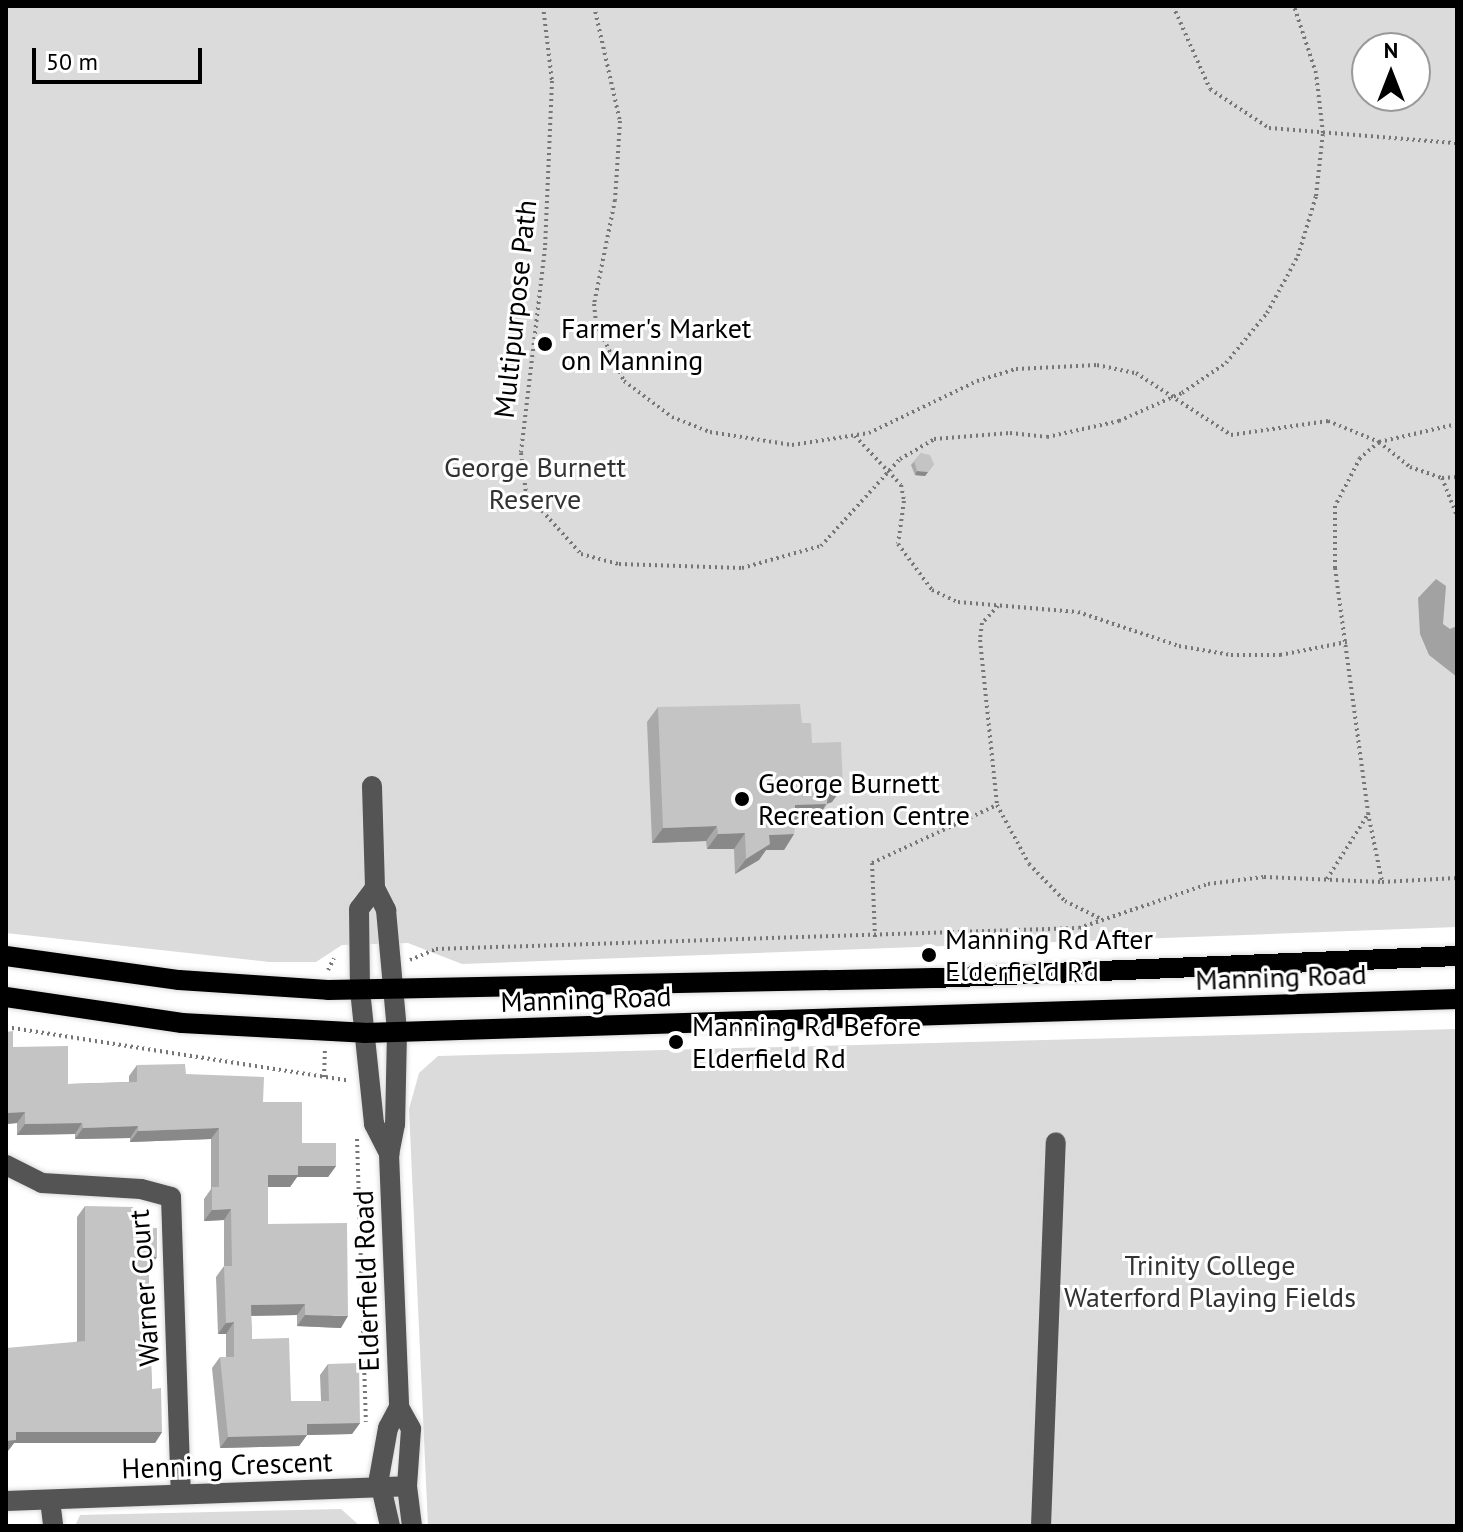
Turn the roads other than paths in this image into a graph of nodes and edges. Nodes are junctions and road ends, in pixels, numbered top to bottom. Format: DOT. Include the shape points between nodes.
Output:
graph roads {
  1 [pos="372,786"];
  2 [pos="375,888"];
  3 [pos="6,956"];
  4 [pos="1457,956"];
  5 [pos="360,990"];
  6 [pos="393,990"];
  7 [pos="6,997"];
  8 [pos="1457,999"];
  9 [pos="397,1032"];
  10 [pos="364,1033"];
  11 [pos="1056,1142"];
  12 [pos="389,1154"];
  13 [pos="6,1165"];
  14 [pos="399,1407"];
  15 [pos="407,1486"];
  16 [pos="380,1487"];
  17 [pos="181,1494"];
  18 [pos="50,1500"];
  19 [pos="6,1501"];
  20 [pos="53,1526"];
  21 [pos="390,1526"];
  22 [pos="412,1526"];
  23 [pos="1041,1526"];
  1 -- 2 [label="street"];
  2 -- 5 [label="street, Elderfield Road" via="359,909"];
  2 -- 6 [label="street, Elderfield Road" via="386,910"];
  3 -- 5 [label="main road, Manning Road" via="179,980"];
  4 -- 6 [label="main road, Manning Road" via="934,978"];
  5 -- 6 [label="main road, Manning Road"];
  5 -- 10 [label="street, Elderfield Road"];
  6 -- 9 [label="street, Elderfield Road"];
  7 -- 10 [label="main road, Manning Road" via="182,1023"];
  8 -- 9 [label="main road, Manning Road"];
  9 -- 10 [label="main road, Manning Road"];
  9 -- 12 [label="street, Elderfield Road" via="395,1124"];
  10 -- 12 [label="street, Elderfield Road" via="374,1124"];
  11 -- 23 [label="street"];
  12 -- 14 [label="street, Elderfield Road"];
  13 -- 17 [label="street, Warner Court" via="42,1183 141,1189 171,1197"];
  14 -- 15 [label="street, Elderfield Road" via="411,1429"];
  14 -- 16 [label="street, Elderfield Road" via="388,1428"];
  15 -- 16 [label="street, Henning Crescent"];
  15 -- 22 [label="street, Elderfield Road"];
  16 -- 17 [label="street, Henning Crescent"];
  16 -- 21 [label="street, Elderfield Road"];
  17 -- 18 [label="street, Henning Crescent"];
  18 -- 19 [label="street, Henning Crescent"];
  18 -- 20 [label="street"];
}
